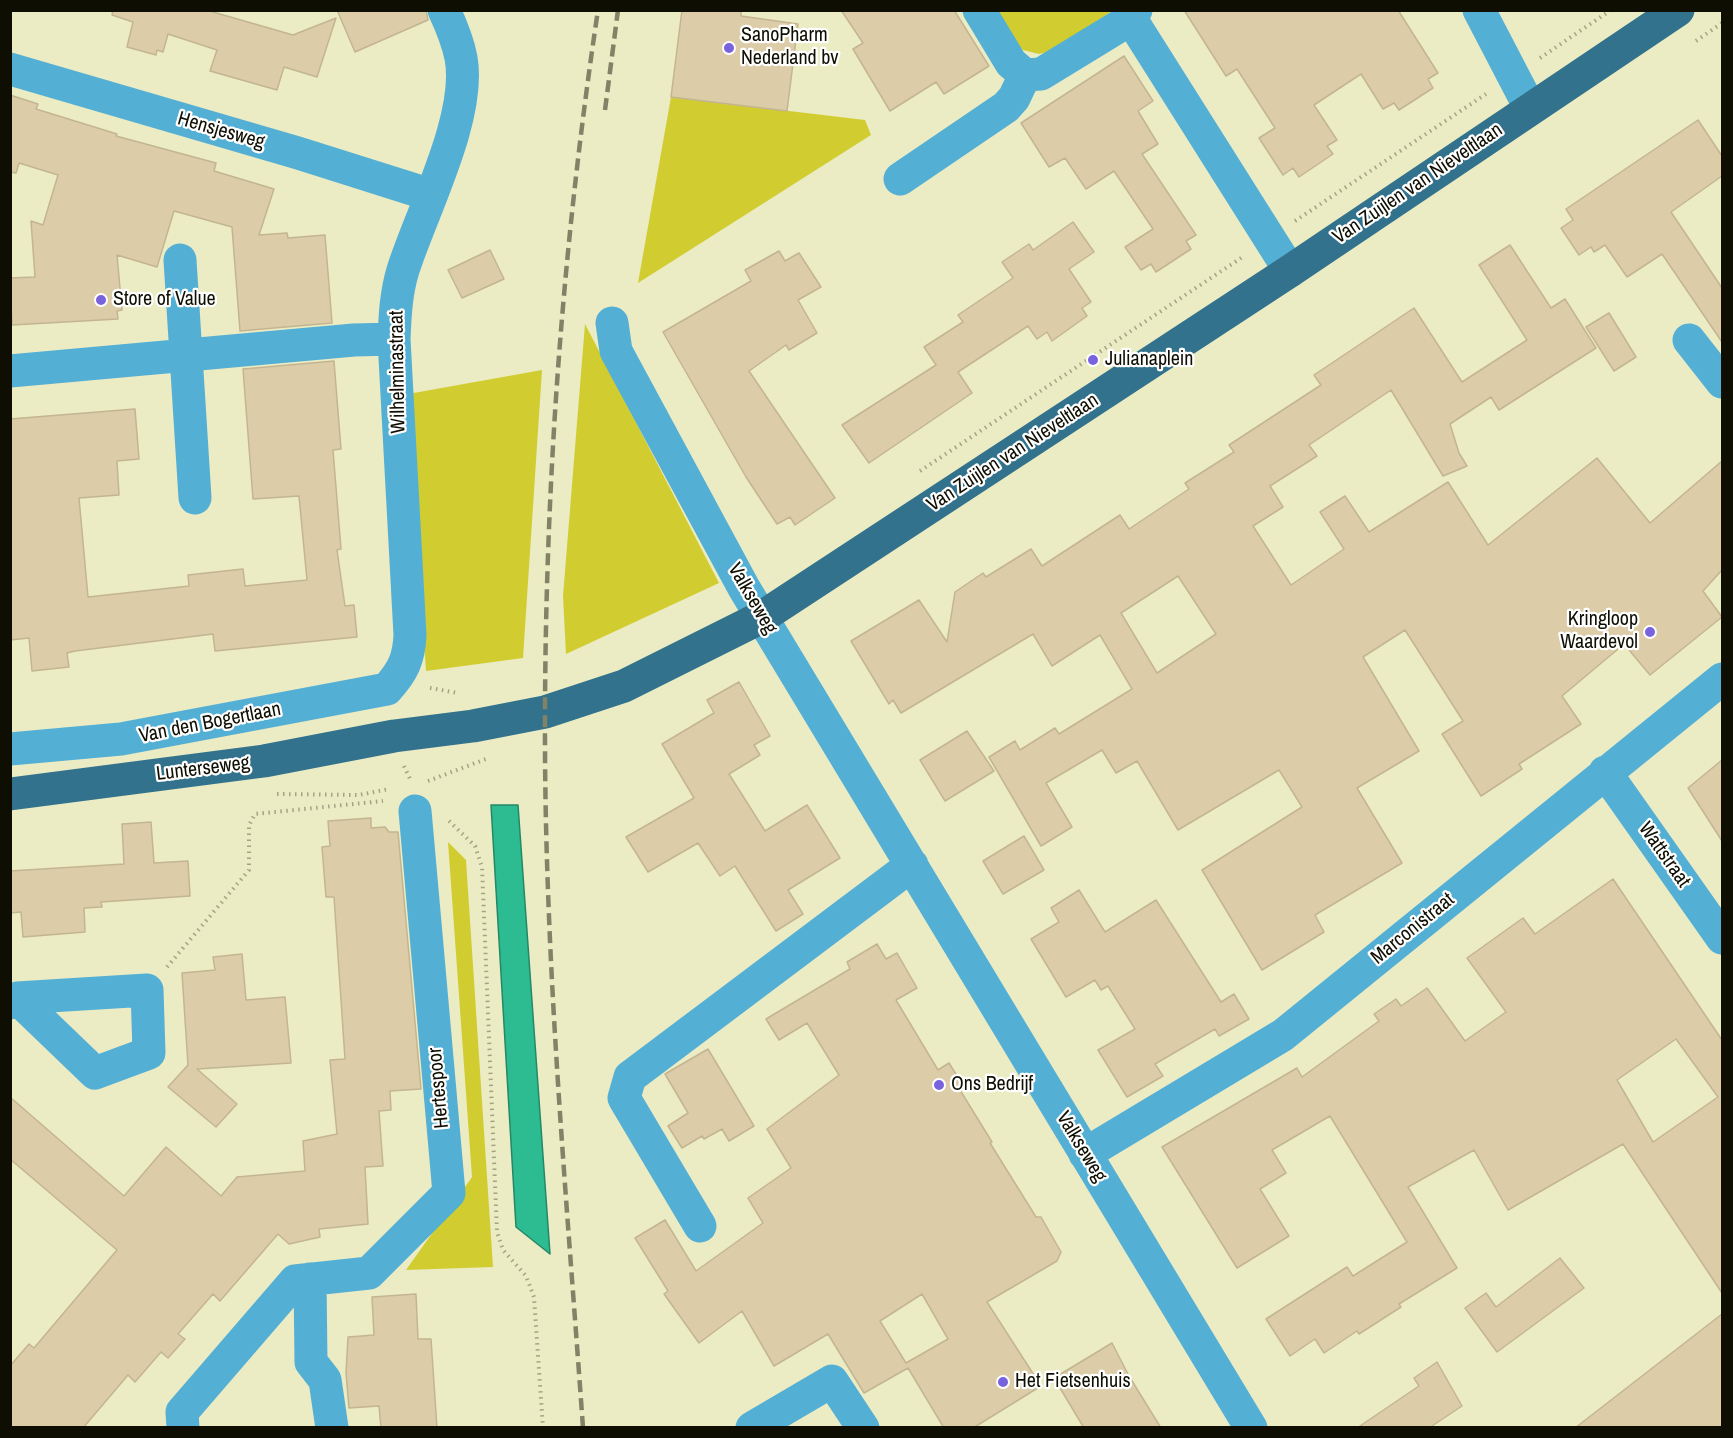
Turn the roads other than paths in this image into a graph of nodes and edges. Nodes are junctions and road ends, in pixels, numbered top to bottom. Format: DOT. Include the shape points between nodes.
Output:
graph roads {
  1 [pos="444,10"];
  2 [pos="979,10"];
  3 [pos="1479,10"];
  4 [pos="1678,10"];
  5 [pos="1134,15"];
  6 [pos="10,69"];
  7 [pos="1025,75"];
  8 [pos="1530,108"];
  9 [pos="900,179"];
  10 [pos="431,195"];
  11 [pos="180,260"];
  12 [pos="1290,271"];
  13 [pos="612,323"];
  14 [pos="394,339"];
  15 [pos="1689,340"];
  16 [pos="184,355"];
  17 [pos="10,371"];
  18 [pos="1722,382"];
  19 [pos="195,498"];
  20 [pos="762,617"];
  21 [pos="401,673"];
  22 [pos="1722,679"];
  23 [pos="394,736"];
  24 [pos="10,749"];
  25 [pos="1605,772"];
  26 [pos="10,794"];
  27 [pos="429,813"];
  28 [pos="912,866"];
  29 [pos="1722,938"];
  30 [pos="14,1000"];
  31 [pos="1086,1154"];
  32 [pos="700,1226"];
  33 [pos="310,1279"];
  34 [pos="183,1428"];
  35 [pos="332,1428"];
  36 [pos="752,1428"];
  37 [pos="863,1428"];
  38 [pos="1251,1428"];
  1 -- 10 [label="street, Wilhelminastraat" via="461,60 461,97"];
  2 -- 7 [label="street" via="1011,63"];
  3 -- 8 [label="street"];
  4 -- 8 [label="main road, Van Zuijlen van Nieveltlaan"];
  5 -- 7 [label="street" via="1041,74"];
  5 -- 12 [label="street"];
  6 -- 10 [label="street, Hensjesweg"];
  7 -- 9 [label="street" via="1006,107"];
  8 -- 12 [label="main road, Van Zuijlen van Nieveltlaan"];
  10 -- 14 [label="street, Wilhelminastraat" via="403,271 395,306"];
  11 -- 16 [label="street"];
  12 -- 20 [label="main road, Van Zuijlen van Nieveltlaan"];
  13 -- 20 [label="street, Valkseweg" via="616,351"];
  14 -- 16 [label="street" via="354,339"];
  14 -- 21 [label="street, Wilhelminastraat" via="410,635 409,658"];
  15 -- 18 [label="street"];
  16 -- 17 [label="street"];
  16 -- 19 [label="street"];
  20 -- 23 [label="main road, Van Zuijlen van Nieveltlaan" via="624,686 545,712"];
  20 -- 28 [label="street, Valkseweg"];
  21 -- 24 [label="street, Van den Bogertlaan" via="387,689 121,739"];
  22 -- 25 [label="street, Marconistraat"];
  23 -- 26 [label="main road, Lunterseweg" via="264,761"];
  25 -- 29 [label="street, Wattstraat"];
  25 -- 31 [label="street, Marconistraat" via="1283,1035"];
  27 -- 33 [label="street, Hertespoor" via="448,1193 369,1274"];
  28 -- 31 [label="street, Valkseweg"];
  28 -- 32 [label="street" via="630,1077 624,1098"];
  30 -- 30 [label="street" via="147,990 149,1053 95,1073"];
  31 -- 38 [label="street, Valkseweg"];
  33 -- 34 [label="street, Hertespoor" via="295,1281 182,1412"];
  33 -- 35 [label="street" via="311,1362 325,1380"];
  36 -- 37 [label="street" via="832,1382"];
}
